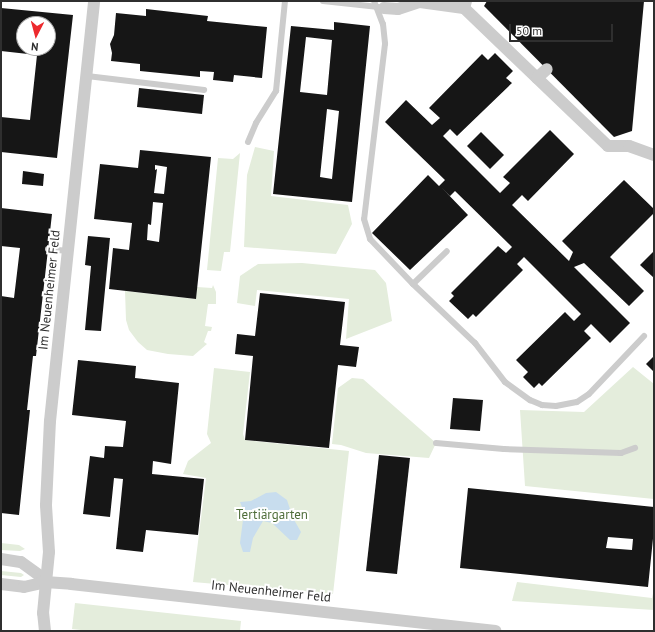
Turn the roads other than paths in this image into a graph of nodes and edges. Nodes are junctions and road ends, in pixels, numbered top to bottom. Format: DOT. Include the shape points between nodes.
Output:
graph roads {
  1 [pos="94,1"];
  2 [pos="285,1"];
  3 [pos="323,1"];
  4 [pos="465,4"];
  5 [pos="378,5"];
  6 [pos="547,69"];
  7 [pos="87,76"];
  8 [pos="537,78"];
  9 [pos="204,90"];
  10 [pos="624,134"];
  11 [pos="248,142"];
  12 [pos="629,146"];
  13 [pos="654,155"];
  14 [pos="48,249"];
  15 [pos="448,250"];
  16 [pos="68,251"];
  17 [pos="413,284"];
  18 [pos="644,336"];
  19 [pos="436,443"];
  20 [pos="635,448"];
  21 [pos="1,559"];
  22 [pos="45,582"];
  23 [pos="1,584"];
  24 [pos="455,629"];
  25 [pos="45,631"];
  26 [pos="495,631"];
  1 -- 7 [label="street, Im Neuenheimer Feld"];
  2 -- 11 [label="lane" via="276,91 256,123"];
  3 -- 5 [label="lane"];
  4 -- 5 [label="street" via="420,2 398,9"];
  4 -- 8 [label="street"];
  5 -- 17 [label="lane" via="385,44 364,219 370,239"];
  6 -- 8 [label="street"];
  7 -- 9 [label="lane"];
  7 -- 16 [label="street, Im Neuenheimer Feld"];
  8 -- 12 [label="street" via="567,98 608,146"];
  10 -- 12 [label="street"];
  12 -- 13 [label="street"];
  14 -- 16 [label="lane"];
  15 -- 17 [label="lane"];
  16 -- 22 [label="street, Im Neuenheimer Feld" via="50,420 46,505 49,552"];
  17 -- 18 [label="lane" via="475,343 505,382 530,400 542,405 568,404 583,398 594,390"];
  19 -- 20 [label="lane" via="504,449 621,452"];
  21 -- 22 [label="street" via="21,562"];
  22 -- 23 [label="street, Im Neuenheimer Feld" via="24,587"];
  22 -- 24 [label="street, Im Neuenheimer Feld"];
  22 -- 25 [label="street, Im Neuenheimer Feld"];
  24 -- 26 [label="street, Im Neuenheimer Feld"];
}
